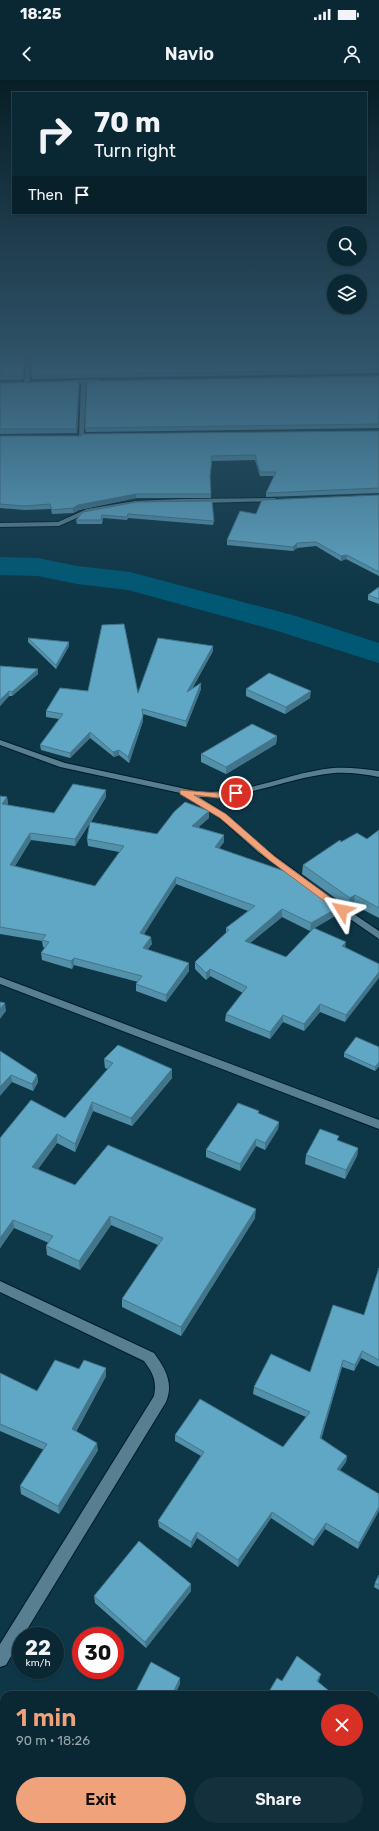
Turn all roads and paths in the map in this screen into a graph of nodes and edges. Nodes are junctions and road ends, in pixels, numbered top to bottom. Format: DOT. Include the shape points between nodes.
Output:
graph roads {
  1 [pos="89,436"];
  2 [pos="74,437"];
  3 [pos="82,437"];
  4 [pos="280,500"];
  5 [pos="0,526"];
  6 [pos="0,742"];
  7 [pos="379,774"];
  8 [pos="182,792"];
  9 [pos="311,888"];
  10 [pos="324,896"];
  11 [pos="379,936"];
  12 [pos="0,980"];
  13 [pos="379,1125"];
  14 [pos="0,1286"];
  15 [pos="0,1659"];
  1 -- 3 [label="street"];
  2 -- 3 [label="street"];
  4 -- 5 [label="street" via="136,502 81,512 65,523"];
  6 -- 8 [label="street" via="63,765"];
  7 -- 8 [label="street" via="341,769 218,796"];
  8 -- 9 [label="street" via="223,816 266,854"];
  10 -- 11 [label="street"];
  12 -- 13 [label="street"];
  14 -- 15 [label="street" via="149,1357 159,1369 164,1383 161,1398"];
}
